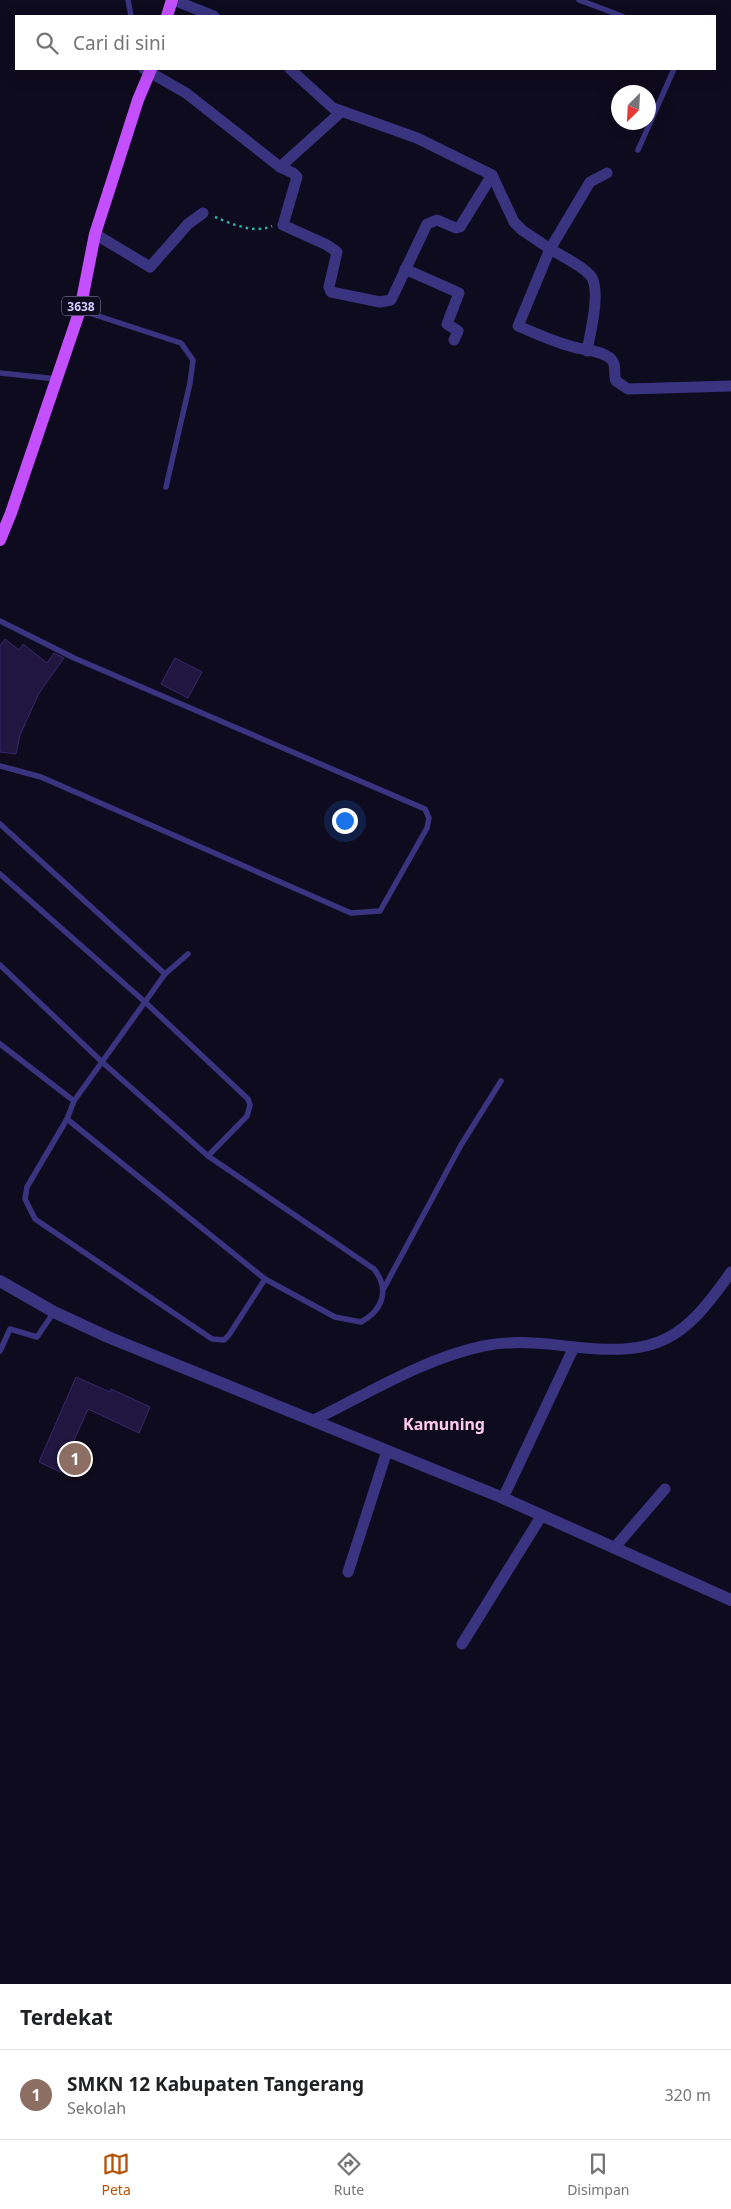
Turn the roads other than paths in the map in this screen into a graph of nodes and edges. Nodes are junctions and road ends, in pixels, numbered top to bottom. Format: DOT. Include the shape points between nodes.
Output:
graph roads {
  1 [pos="128,0"];
  2 [pos="172,0"];
  3 [pos="579,0"];
  4 [pos="131,15"];
  5 [pos="167,15"];
  6 [pos="211,15"];
  7 [pos="619,15"];
  8 [pos="148,70"];
  9 [pos="291,70"];
  10 [pos="674,70"];
  11 [pos="341,112"];
  12 [pos="638,150"];
  13 [pos="280,167"];
  14 [pos="607,173"];
  15 [pos="492,175"];
  16 [pos="203,213"];
  17 [pos="95,234"];
  18 [pos="550,249"];
  19 [pos="404,269"];
  20 [pos="80,310"];
  21 [pos="454,340"];
  22 [pos="587,351"];
  23 [pos="0,373"];
  24 [pos="57,378"];
  25 [pos="731,386"];
  26 [pos="166,487"];
  27 [pos="0,540"];
  28 [pos="0,621"];
  29 [pos="0,766"];
  30 [pos="0,824"];
  31 [pos="0,874"];
  32 [pos="188,954"];
  33 [pos="0,965"];
  34 [pos="165,974"];
  35 [pos="145,1002"];
  36 [pos="0,1044"];
  37 [pos="102,1061"];
  38 [pos="501,1081"];
  39 [pos="74,1101"];
  40 [pos="67,1119"];
  41 [pos="208,1156"];
  42 [pos="731,1272"];
  43 [pos="266,1279"];
  44 [pos="0,1281"];
  45 [pos="384,1288"];
  46 [pos="54,1312"];
  47 [pos="574,1347"];
  48 [pos="0,1351"];
  49 [pos="314,1420"];
  50 [pos="387,1451"];
  51 [pos="665,1489"];
  52 [pos="503,1498"];
  53 [pos="542,1515"];
  54 [pos="615,1547"];
  55 [pos="348,1572"];
  56 [pos="731,1600"];
  57 [pos="462,1644"];
  1 -- 4 [label="lane"];
  2 -- 5 [label="main road"];
  2 -- 6 [label="street"];
  3 -- 7 [label="lane"];
  8 -- 13 [label="street" via="186,93"];
  8 -- 17 [label="main road, 3638"];
  9 -- 11 [label="street" via="325,102"];
  10 -- 12 [label="lane"];
  11 -- 13 [label="street"];
  11 -- 15 [label="street" via="417,138"];
  13 -- 19 [label="street" via="294,173 298,180 282,222 337,252 329,287 331,292 388,302"];
  14 -- 18 [label="street" via="590,182"];
  15 -- 18 [label="street" via="508,215 522,230"];
  15 -- 19 [label="street" via="460,227 437,220 426,224"];
  16 -- 17 [label="street" via="188,224 150,267"];
  17 -- 20 [label="main road, 3638"];
  18 -- 22 [label="street" via="588,273 594,283"];
  18 -- 22 [label="street" via="518,326"];
  19 -- 21 [label="street" via="459,292 447,324 458,330"];
  20 -- 24 [label="main road, 3638"];
  20 -- 26 [label="lane" via="181,343 193,360"];
  22 -- 25 [label="street" via="612,360 616,381 628,389"];
  23 -- 24 [label="lane"];
  24 -- 27 [label="main road, 3638"];
  28 -- 29 [label="lane" via="74,658 425,808 429,818 427,828 380,911 351,913 40,776"];
  30 -- 34 [label="lane"];
  31 -- 35 [label="lane"];
  32 -- 34 [label="lane"];
  33 -- 37 [label="lane"];
  34 -- 35 [label="lane"];
  35 -- 37 [label="lane"];
  35 -- 41 [label="lane" via="248,1100 247,1116"];
  36 -- 39 [label="lane"];
  37 -- 39 [label="lane"];
  37 -- 41 [label="lane"];
  38 -- 45 [label="lane" via="461,1145"];
  39 -- 40 [label="lane"];
  40 -- 43 [label="lane"];
  40 -- 43 [label="lane" via="27,1187 25,1199 35,1219 212,1339 224,1340 229,1335"];
  41 -- 45 [label="lane" via="374,1269"];
  42 -- 47 [label="street" via="712,1300 668,1340 624,1350"];
  43 -- 45 [label="lane" via="335,1317 352,1322 369,1318 384,1295"];
  44 -- 46 [label="street"];
  46 -- 48 [label="lane" via="37,1337 10,1329"];
  46 -- 49 [label="street" via="217,1383"];
  47 -- 49 [label="street" via="528,1342 484,1346 428,1362"];
  47 -- 52 [label="street"];
  49 -- 50 [label="street"];
  50 -- 52 [label="street"];
  50 -- 55 [label="street"];
  51 -- 54 [label="street"];
  52 -- 53 [label="street"];
  53 -- 54 [label="street"];
  53 -- 57 [label="street"];
  54 -- 56 [label="street"];
}
